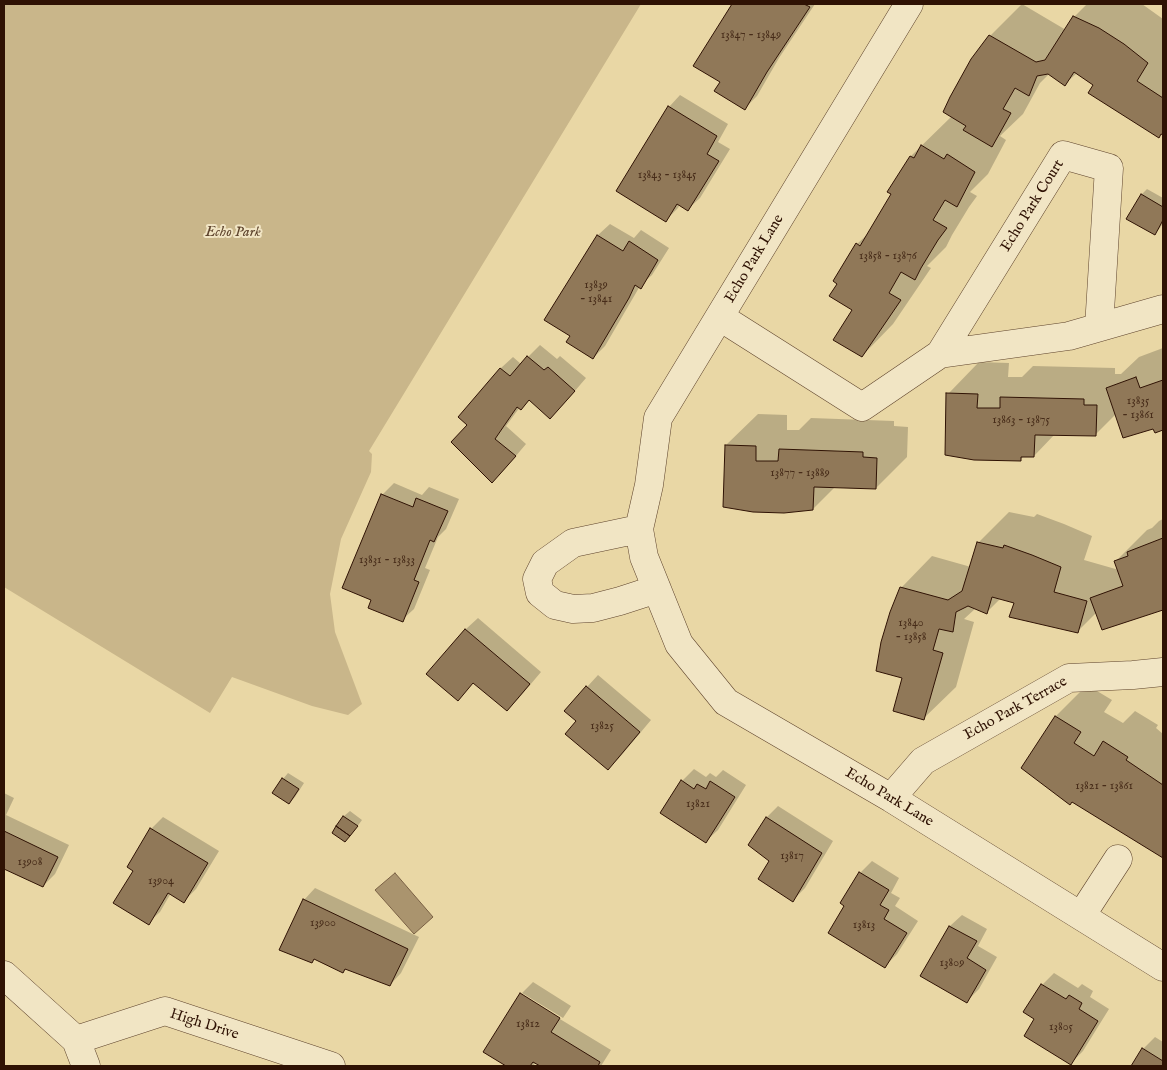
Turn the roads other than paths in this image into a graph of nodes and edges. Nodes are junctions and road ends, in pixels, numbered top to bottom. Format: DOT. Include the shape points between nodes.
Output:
graph roads {
  1 [pos="910,4"];
  2 [pos="1163,308"];
  3 [pos="720,317"];
  4 [pos="1099,327"];
  5 [pos="940,354"];
  6 [pos="639,529"];
  7 [pos="657,589"];
  8 [pos="1163,672"];
  9 [pos="892,798"];
  10 [pos="1118,859"];
  11 [pos="1081,916"];
  12 [pos="1163,967"];
  13 [pos="4,975"];
  14 [pos="76,1040"];
  15 [pos="86,1066"];
  16 [pos="331,1066"];
  1 -- 3 [label="street, Echo Park Lane"];
  2 -- 4 [label="street, Echo Park Court"];
  3 -- 5 [label="street, Echo Park Court" via="862,407"];
  3 -- 6 [label="street, Echo Park Lane" via="658,418"];
  4 -- 5 [label="street, Echo Park Court" via="1068,336"];
  4 -- 5 [label="street, Echo Park Court" via="1109,168 1063,155"];
  6 -- 7 [label="street, Echo Park Lane" via="644,557"];
  6 -- 7 [label="street" via="573,543 545,562 537,579 540,594 555,604 573,609 593,608"];
  7 -- 9 [label="street, Echo Park Lane" via="679,644 726,702"];
  8 -- 9 [label="street, Echo Park Terrace" via="1068,678 923,761"];
  9 -- 11 [label="street, Echo Park Lane"];
  10 -- 11 [label="street"];
  11 -- 12 [label="street, Echo Park Lane"];
  13 -- 14 [label="street"];
  14 -- 15 [label="street"];
  14 -- 16 [label="street, High Drive" via="165,1011"];
}
